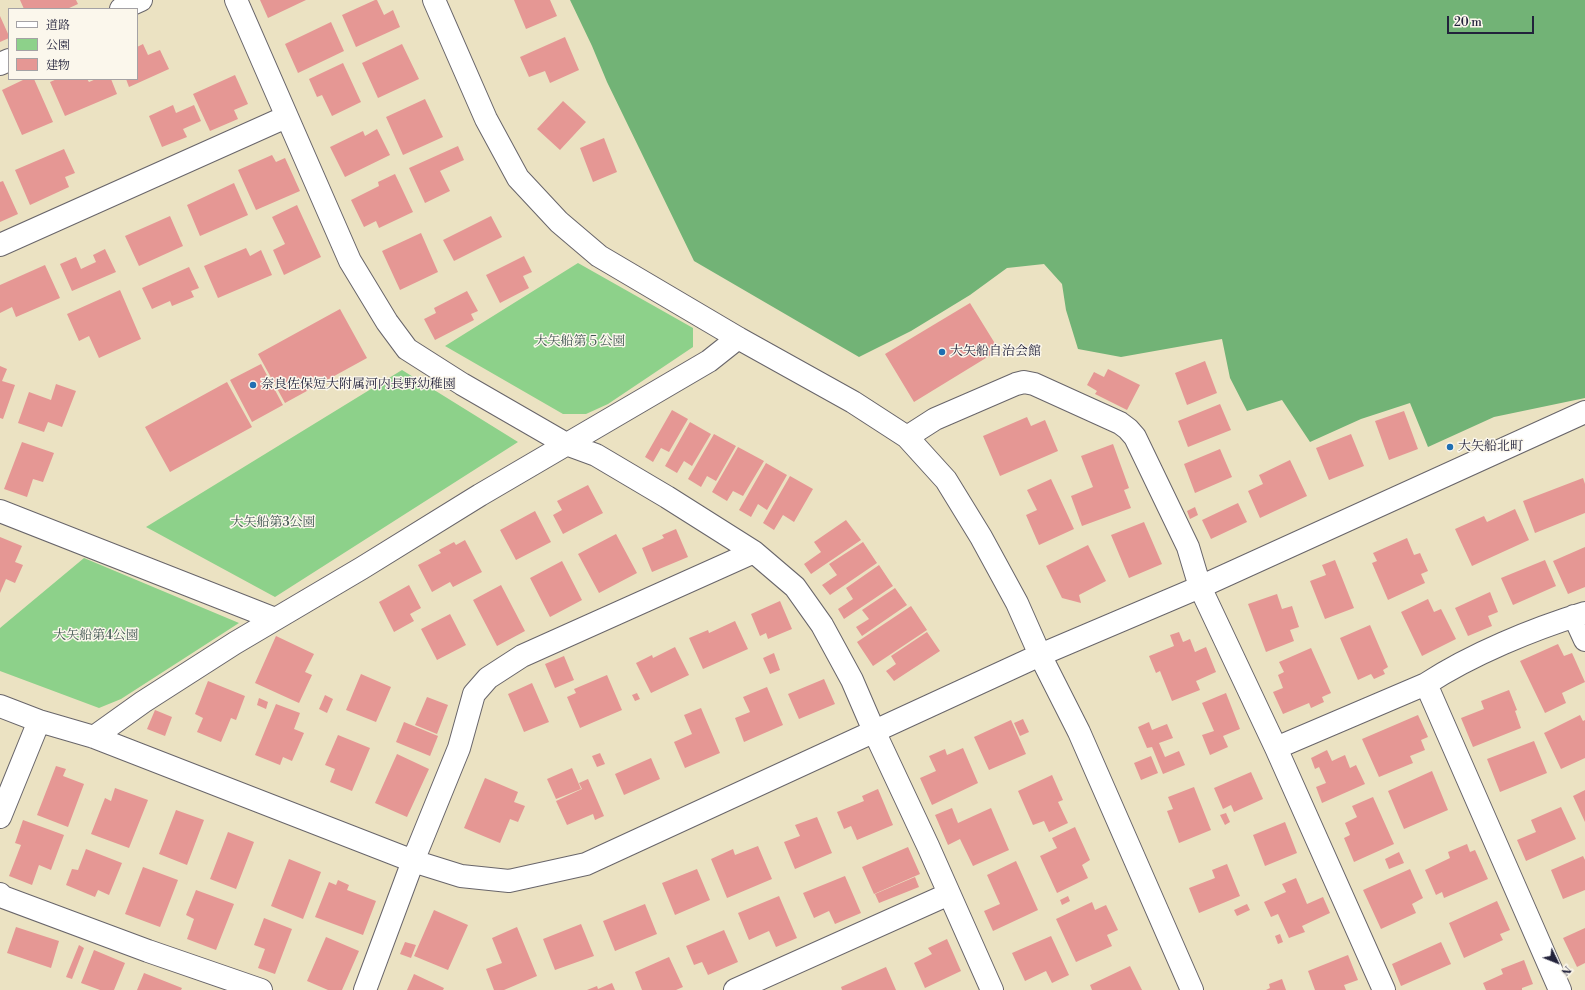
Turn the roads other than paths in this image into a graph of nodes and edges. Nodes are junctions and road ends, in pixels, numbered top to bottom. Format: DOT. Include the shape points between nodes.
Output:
graph roads {
  1 [pos="141,0"];
  2 [pos="236,0"];
  3 [pos="434,0"];
  4 [pos="123,8"];
  5 [pos="286,117"];
  6 [pos="0,245"];
  7 [pos="738,338"];
  8 [pos="1585,412"];
  9 [pos="907,437"];
  10 [pos="566,444"];
  11 [pos="0,511"];
  12 [pos="754,552"];
  13 [pos="1200,587"];
  14 [pos="1579,614"];
  15 [pos="275,619"];
  16 [pos="1585,640"];
  17 [pos="1040,655"];
  18 [pos="1426,684"];
  19 [pos="0,706"];
  20 [pos="39,721"];
  21 [pos="874,732"];
  22 [pos="94,737"];
  23 [pos="1276,748"];
  24 [pos="0,817"];
  25 [pos="413,861"];
  26 [pos="0,894"];
  27 [pos="949,894"];
  28 [pos="261,990"];
  29 [pos="365,990"];
  30 [pos="735,990"];
  31 [pos="992,990"];
  32 [pos="1192,990"];
  33 [pos="1384,990"];
  34 [pos="1560,990"];
  1 -- 4 [label="street"];
  2 -- 5 [label="street"];
  3 -- 7 [label="street" via="486,119 518,178 559,222 599,256"];
  5 -- 6 [label="street"];
  5 -- 10 [label="street" via="350,261 387,322 407,349"];
  7 -- 9 [label="street" via="854,402"];
  7 -- 10 [label="street" via="709,361"];
  8 -- 13 [label="street"];
  9 -- 13 [label="street" via="935,419 1024,382 1034,384 1120,423 1135,437 1188,547"];
  9 -- 17 [label="street" via="950,486 1017,603"];
  10 -- 12 [label="street" via="596,455"];
  10 -- 15 [label="street"];
  11 -- 15 [label="street"];
  12 -- 21 [label="street" via="795,587 822,625 852,680"];
  12 -- 25 [label="street" via="522,656 488,678 474,694 459,748"];
  13 -- 17 [label="street"];
  13 -- 23 [label="street"];
  14 -- 16 [label="street"];
  14 -- 18 [label="street" via="1476,656"];
  15 -- 22 [label="street" via="143,702"];
  17 -- 21 [label="street"];
  17 -- 32 [label="street" via="1079,732"];
  18 -- 23 [label="street"];
  18 -- 34 [label="street"];
  19 -- 20 [label="street"];
  20 -- 22 [label="street"];
  20 -- 24 [label="street"];
  21 -- 25 [label="street" via="586,864 510,881 461,876"];
  21 -- 27 [label="street"];
  22 -- 25 [label="street"];
  23 -- 33 [label="street"];
  25 -- 29 [label="street"];
  26 -- 28 [label="street" via="148,951"];
  27 -- 30 [label="street"];
  27 -- 31 [label="street"];
}
